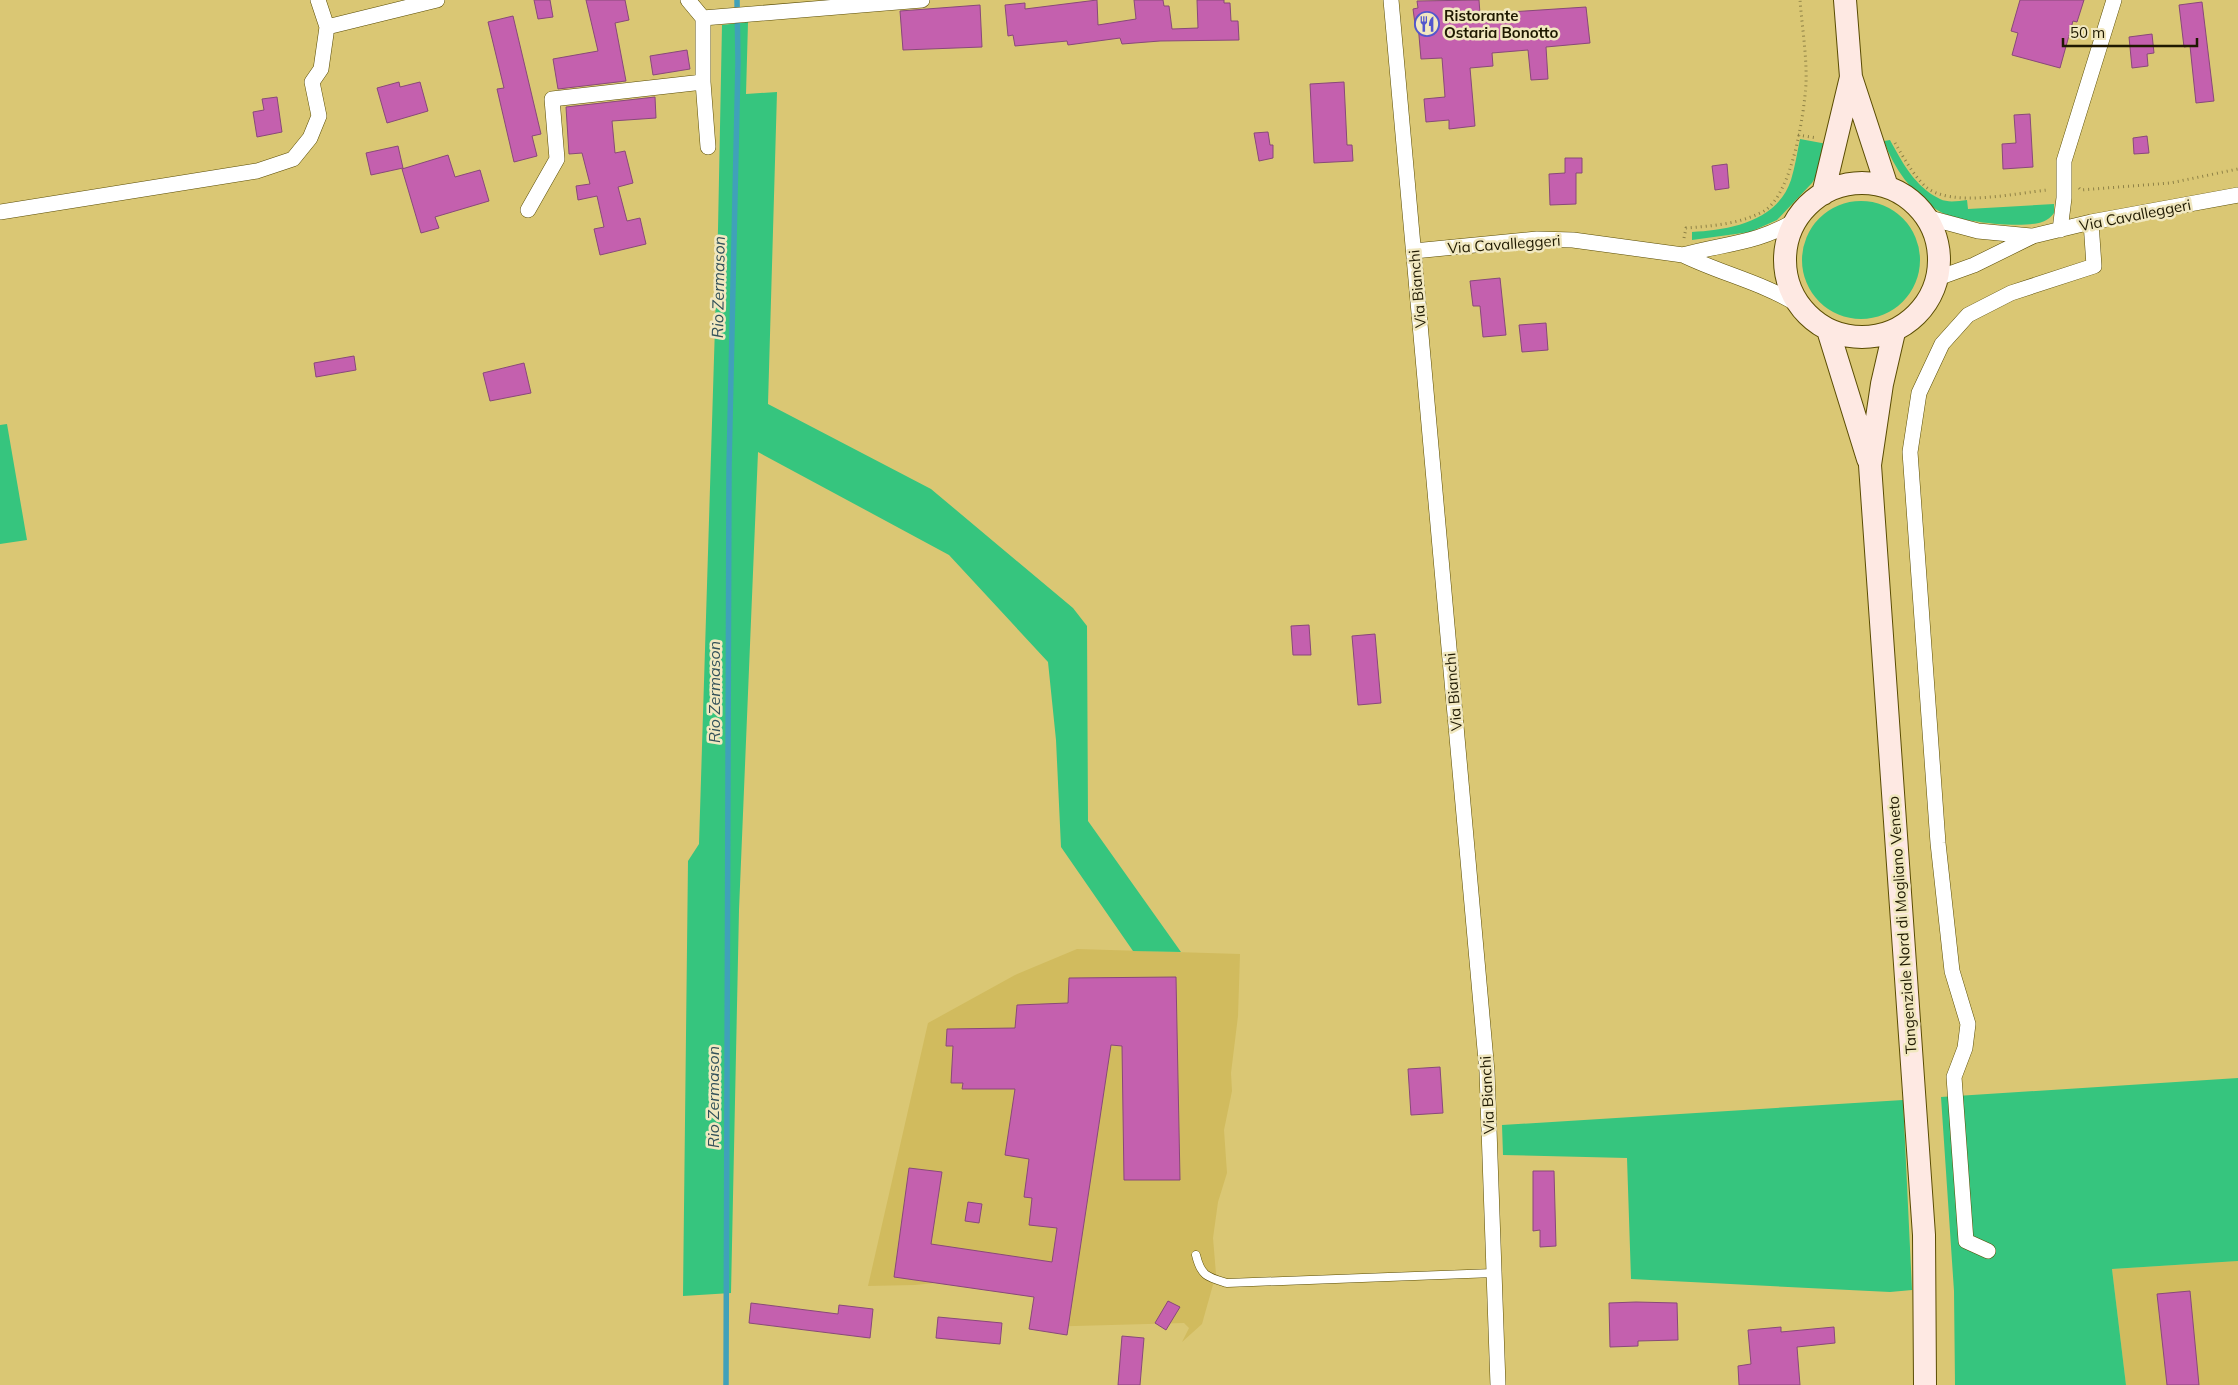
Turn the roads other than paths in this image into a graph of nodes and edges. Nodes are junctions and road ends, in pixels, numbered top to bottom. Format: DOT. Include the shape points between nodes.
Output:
graph roads {
  1 [pos="318,0"];
  2 [pos="437,0"];
  3 [pos="688,0"];
  4 [pos="922,0"];
  5 [pos="1391,0"];
  6 [pos="1845,0"];
  7 [pos="2114,0"];
  8 [pos="711,18"];
  9 [pos="327,27"];
  10 [pos="1851,77"];
  11 [pos="703,82"];
  12 [pos="708,147"];
  13 [pos="1888,187"];
  14 [pos="1823,194"];
  15 [pos="2238,195"];
  16 [pos="528,210"];
  17 [pos="0,212"];
  18 [pos="1926,217"];
  19 [pos="1796,220"];
  20 [pos="2091,222"];
  21 [pos="2060,230"];
  22 [pos="2033,236"];
  23 [pos="1414,251"];
  24 [pos="1683,255"];
  25 [pos="1938,278"];
  26 [pos="1800,306"];
  27 [pos="1828,330"];
  28 [pos="1894,332"];
  29 [pos="1870,465"];
  30 [pos="1988,1251"];
  31 [pos="1196,1255"];
  32 [pos="1494,1273"];
  33 [pos="1498,1385"];
  34 [pos="1925,1385"];
  1 -- 9 [label="street"];
  2 -- 9 [label="street"];
  3 -- 8 [label="street"];
  4 -- 8 [label="street"];
  5 -- 23 [label="street, Via Bianchi"];
  6 -- 10 [label="main road"];
  7 -- 21 [label="street" via="2064,161"];
  8 -- 11 [label="street"];
  9 -- 17 [label="street" via="321,69 312,82 319,116 310,138 293,159 257,171"];
  10 -- 13 [label="main road"];
  10 -- 14 [label="main road"];
  11 -- 12 [label="street"];
  11 -- 16 [label="street" via="552,99 557,159"];
  13 -- 14 [label="main road" via="1855,183"];
  13 -- 18 [label="main road" via="1916,204"];
  14 -- 19 [label="main road"];
  15 -- 20 [label="street, Via Cavalleggeri"];
  18 -- 22 [label="street" via="1978,231"];
  18 -- 25 [label="main road" via="1936,236"];
  19 -- 24 [label="street" via="1775,233"];
  19 -- 26 [label="main road" via="1785,254 1786,273"];
  20 -- 21 [label="street, Via Cavalleggeri"];
  20 -- 30 [label="street" via="2094,266 2010,293 1968,315 1942,344 1919,393 1910,452 1938,843 1952,971 1968,1024 1965,1048 1954,1077 1966,1241"];
  21 -- 22 [label="street, Via Cavalleggeri"];
  22 -- 25 [label="street" via="1974,265"];
  23 -- 24 [label="street, Via Cavalleggeri" via="1573,240"];
  23 -- 32 [label="street, Via Bianchi" via="1487,1072"];
  24 -- 26 [label="street" via="1773,290"];
  25 -- 28 [label="main road" via="1928,301 1912,320"];
  26 -- 27 [label="main road" via="1812,320"];
  27 -- 28 [label="main road" via="1869,338"];
  27 -- 29 [label="main road"];
  28 -- 29 [label="main road" via="1882,384"];
  29 -- 34 [label="main road, Tangenziale Nord di Mogliano Veneto" via="1924,1235"];
  31 -- 32 [label="lane" via="1200,1270 1210,1278 1227,1282"];
  32 -- 33 [label="street, Via Bianchi"];
}
